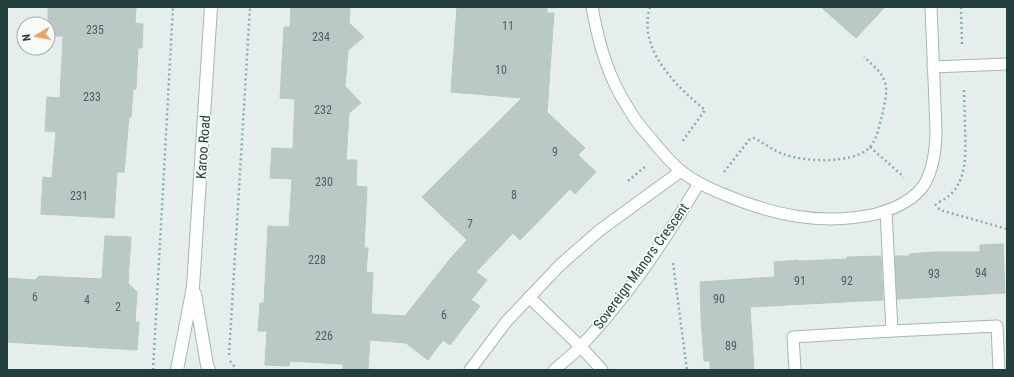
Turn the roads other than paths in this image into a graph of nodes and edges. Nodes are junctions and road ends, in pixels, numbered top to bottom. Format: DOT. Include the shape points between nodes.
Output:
graph roads {
  1 [pos="212,7"];
  2 [pos="592,7"];
  3 [pos="931,7"];
  4 [pos="1007,64"];
  5 [pos="933,67"];
  6 [pos="680,171"];
  7 [pos="699,183"];
  8 [pos="886,211"];
  9 [pos="193,287"];
  10 [pos="529,297"];
  11 [pos="892,331"];
  12 [pos="581,347"];
  13 [pos="177,370"];
  14 [pos="209,370"];
  15 [pos="470,370"];
  16 [pos="554,370"];
  17 [pos="602,370"];
  18 [pos="794,370"];
  19 [pos="999,370"];
  1 -- 9 [label="street, Karoo Road"];
  2 -- 6 [label="lane" via="606,65 630,112"];
  3 -- 5 [label="lane"];
  4 -- 5 [label="lane"];
  5 -- 8 [label="lane" via="936,149 932,167 924,184 916,193 898,207"];
  6 -- 7 [label="lane"];
  6 -- 10 [label="lane" via="600,230"];
  7 -- 8 [label="lane" via="758,208 800,218 851,218"];
  7 -- 12 [label="lane, Sovereign Manors Crescent" via="674,225 630,287"];
  8 -- 11 [label="lane"];
  9 -- 13 [label="street, Karoo Road"];
  9 -- 14 [label="street, Karoo Road"];
  10 -- 12 [label="lane"];
  10 -- 15 [label="lane" via="506,322"];
  11 -- 18 [label="lane" via="794,337"];
  11 -- 19 [label="lane" via="997,326"];
  12 -- 16 [label="lane, Sovereign Manors Crescent"];
  12 -- 17 [label="lane"];
}
